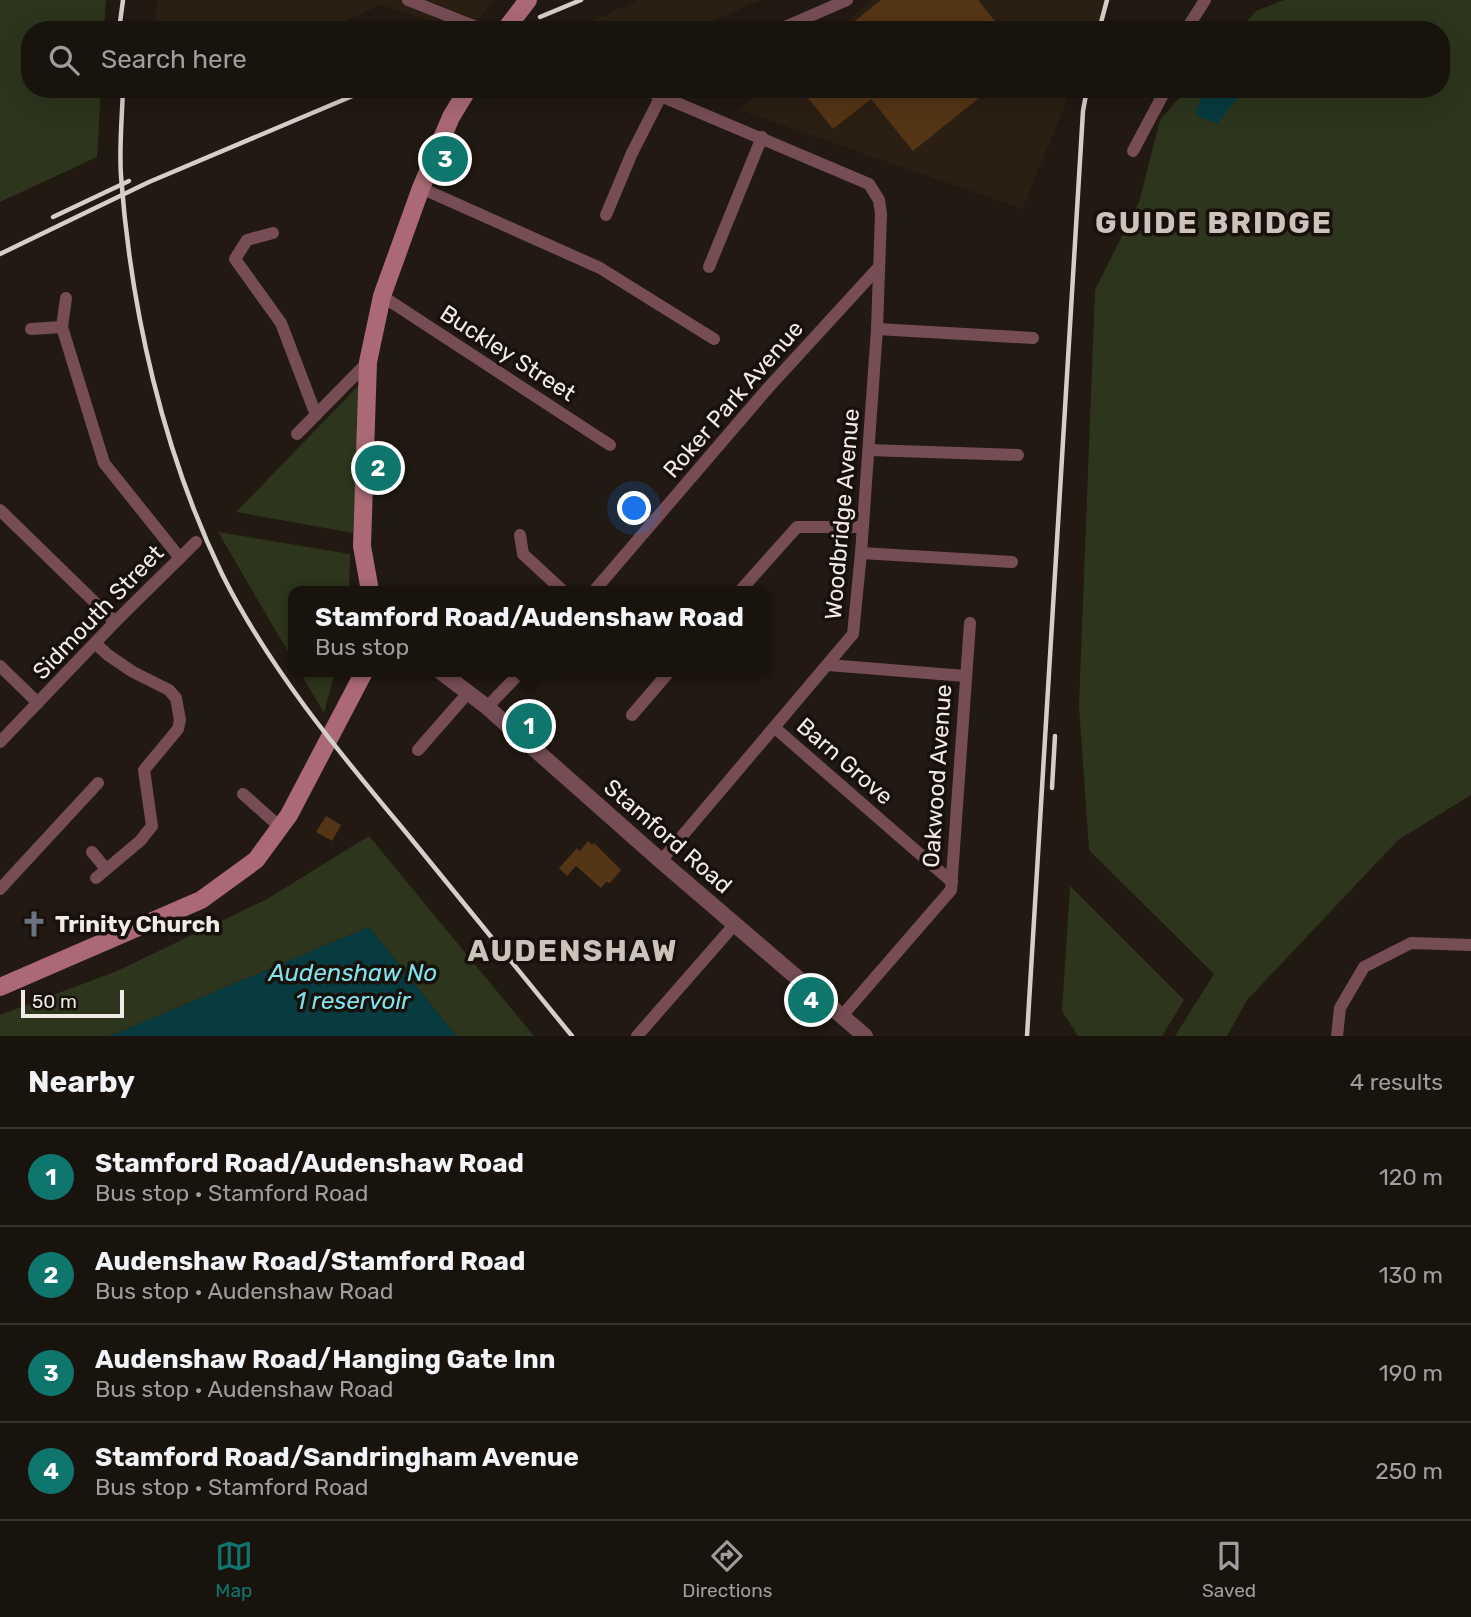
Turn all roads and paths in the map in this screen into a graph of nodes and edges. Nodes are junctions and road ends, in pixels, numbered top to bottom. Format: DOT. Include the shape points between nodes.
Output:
graph roads {
  1 [pos="408,0"];
  2 [pos="528,0"];
  3 [pos="847,0"];
  4 [pos="1205,0"];
  5 [pos="461,21"];
  6 [pos="512,21"];
  7 [pos="799,21"];
  8 [pos="1191,21"];
  9 [pos="462,98"];
  10 [pos="660,98"];
  11 [pos="666,98"];
  12 [pos="1161,98"];
  13 [pos="762,137"];
  14 [pos="1133,151"];
  15 [pos="421,188"];
  16 [pos="606,215"];
  17 [pos="273,233"];
  18 [pos="709,267"];
  19 [pos="878,268"];
  20 [pos="382,296"];
  21 [pos="66,298"];
  22 [pos="62,327"];
  23 [pos="30,328"];
  24 [pos="877,329"];
  25 [pos="1033,338"];
  26 [pos="714,339"];
  27 [pos="368,362"];
  28 [pos="316,415"];
  29 [pos="297,434"];
  30 [pos="610,445"];
  31 [pos="869,450"];
  32 [pos="1018,455"];
  33 [pos="0,510"];
  34 [pos="863,527"];
  35 [pos="520,535"];
  36 [pos="196,542"];
  37 [pos="861,553"];
  38 [pos="180,558"];
  39 [pos="1012,562"];
  40 [pos="369,586"];
  41 [pos="558,586"];
  42 [pos="597,586"];
  43 [pos="744,586"];
  44 [pos="115,622"];
  45 [pos="970,623"];
  46 [pos="96,644"];
  47 [pos="828,665"];
  48 [pos="0,666"];
  49 [pos="965,676"];
  50 [pos="361,677"];
  51 [pos="447,677"];
  52 [pos="516,677"];
  53 [pos="665,677"];
  54 [pos="467,694"];
  55 [pos="38,703"];
  56 [pos="487,707"];
  57 [pos="632,715"];
  58 [pos="775,727"];
  59 [pos="0,743"];
  60 [pos="418,750"];
  61 [pos="98,783"];
  62 [pos="243,794"];
  63 [pos="280,827"];
  64 [pos="92,852"];
  65 [pos="661,861"];
  66 [pos="952,882"];
  67 [pos="0,890"];
  68 [pos="735,924"];
  69 [pos="1471,944"];
  70 [pos="0,987"];
  71 [pos="841,1017"];
  72 [pos="856,1034"];
  73 [pos="637,1036"];
  74 [pos="1337,1036"];
  1 -- 5 [label="street"];
  2 -- 6 [label="main road"];
  3 -- 7 [label="street"];
  4 -- 8 [label="street"];
  9 -- 15 [label="main road"];
  10 -- 16 [label="street"];
  11 -- 13 [label="street, Woodbridge Avenue"];
  12 -- 14 [label="street"];
  13 -- 18 [label="street"];
  13 -- 19 [label="street, Woodbridge Avenue" via="869,184 880,207"];
  15 -- 20 [label="main road"];
  15 -- 26 [label="street" via="600,268"];
  17 -- 28 [label="street" via="247,240 235,259 281,323"];
  19 -- 24 [label="street, Woodbridge Avenue"];
  19 -- 42 [label="street, Roker Park Avenue"];
  20 -- 27 [label="main road"];
  20 -- 30 [label="street, Buckley Street"];
  21 -- 22 [label="street"];
  22 -- 23 [label="street"];
  22 -- 38 [label="street" via="104,463"];
  24 -- 25 [label="street"];
  24 -- 31 [label="street, Woodbridge Avenue"];
  27 -- 28 [label="street"];
  27 -- 40 [label="main road" via="362,546"];
  28 -- 29 [label="street"];
  31 -- 32 [label="street"];
  31 -- 34 [label="street, Woodbridge Avenue"];
  33 -- 44 [label="street"];
  34 -- 37 [label="street, Woodbridge Avenue"];
  34 -- 43 [label="street" via="797,527"];
  35 -- 41 [label="street" via="523,554"];
  36 -- 38 [label="street, Sidmouth Street"];
  37 -- 39 [label="street"];
  37 -- 47 [label="street, Woodbridge Avenue" via="853,634"];
  38 -- 44 [label="street, Sidmouth Street"];
  44 -- 46 [label="street, Sidmouth Street"];
  45 -- 49 [label="street, Oakwood Avenue"];
  46 -- 55 [label="street, Sidmouth Street"];
  46 -- 64 [label="street" via="133,672 169,690 176,698 180,720 178,729 144,770 152,826 101,874"];
  47 -- 49 [label="street"];
  47 -- 58 [label="street, Woodbridge Avenue"];
  48 -- 55 [label="street"];
  49 -- 66 [label="street, Oakwood Avenue"];
  50 -- 63 [label="main road"];
  51 -- 54 [label="street, Stamford Road"];
  52 -- 56 [label="street"];
  53 -- 57 [label="street"];
  54 -- 56 [label="street, Stamford Road"];
  54 -- 60 [label="street"];
  55 -- 59 [label="street, Sidmouth Street"];
  56 -- 65 [label="street, Stamford Road"];
  58 -- 65 [label="street, Woodbridge Avenue"];
  58 -- 66 [label="street, Barn Grove"];
  61 -- 67 [label="street"];
  62 -- 63 [label="street"];
  63 -- 70 [label="main road" via="256,860 201,900"];
  65 -- 68 [label="street, Stamford Road"];
  66 -- 71 [label="street, Oakwood Avenue" via="951,890"];
  68 -- 71 [label="street, Stamford Road"];
  68 -- 73 [label="street"];
  69 -- 74 [label="street" via="1411,943 1364,967 1340,1008"];
  71 -- 72 [label="street, Stamford Road"];
}
